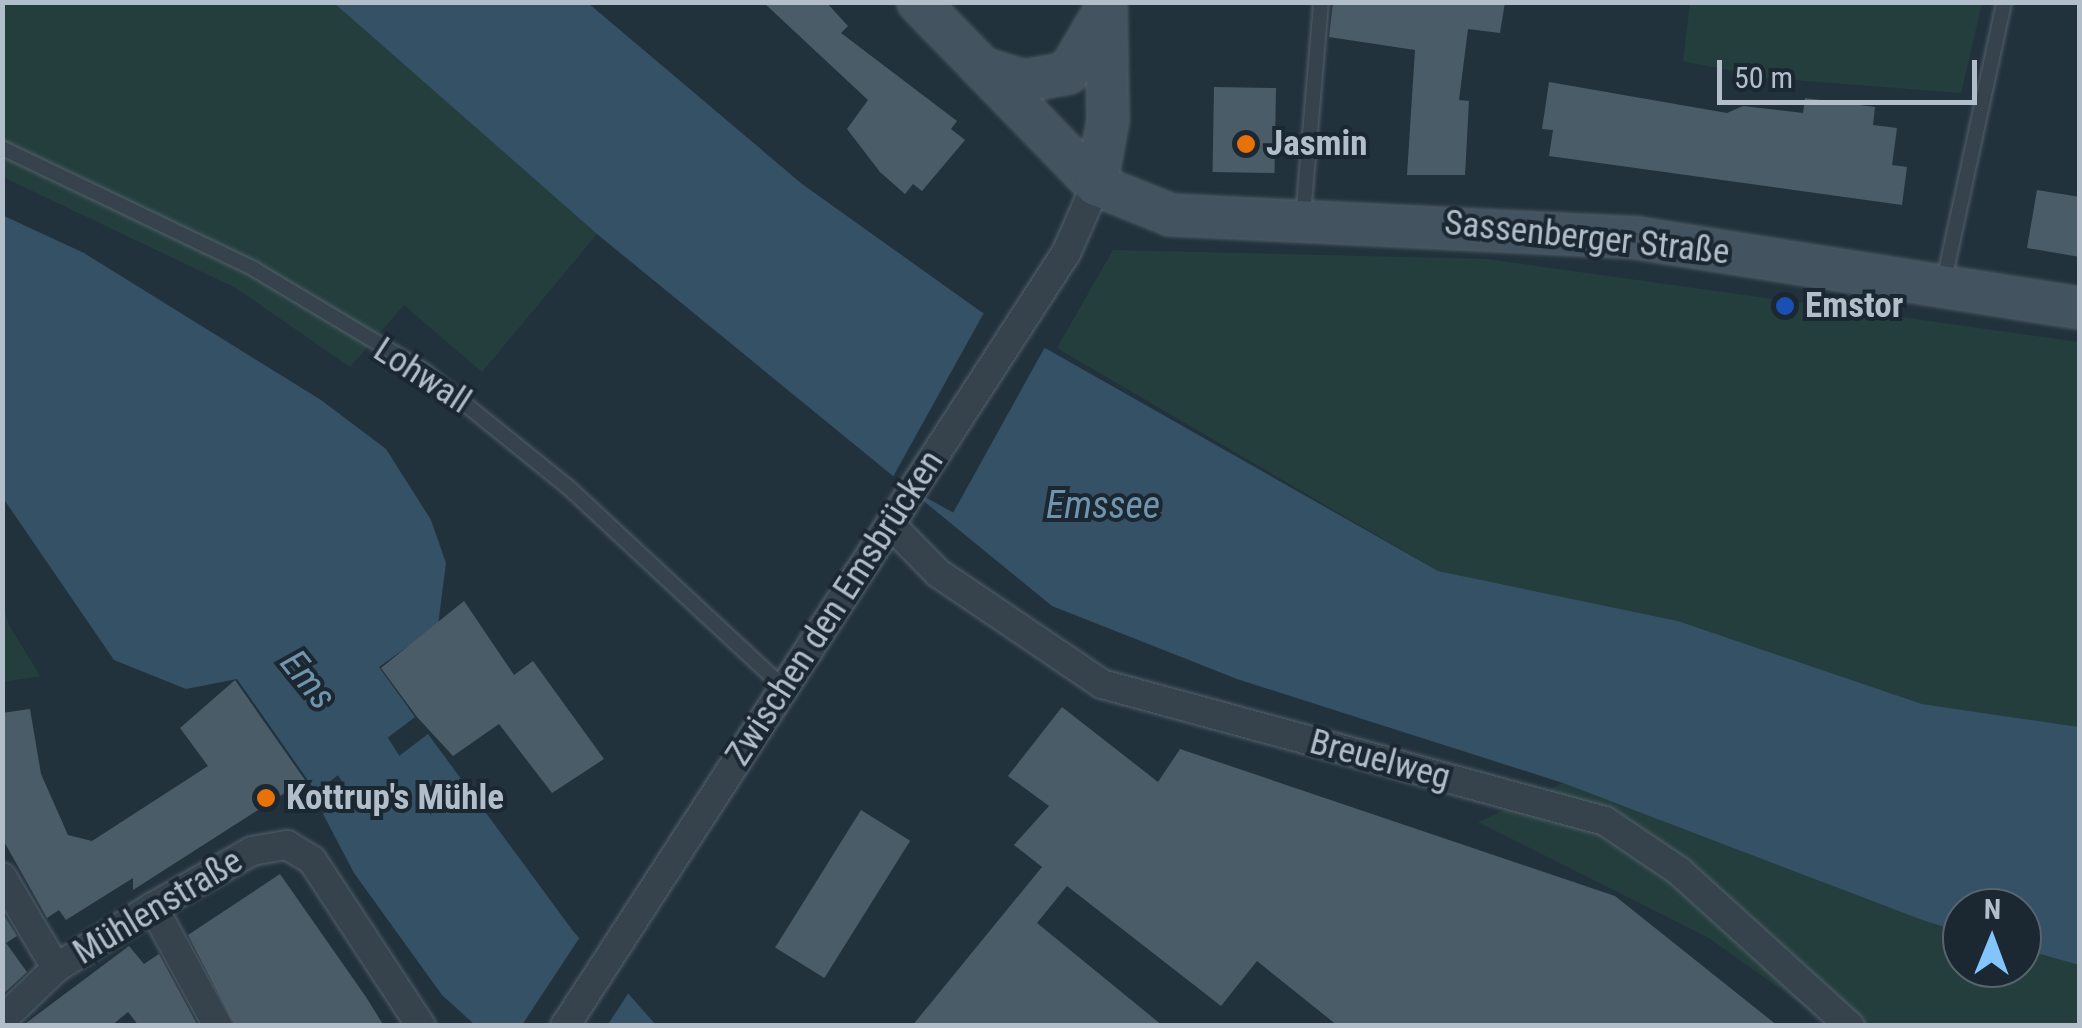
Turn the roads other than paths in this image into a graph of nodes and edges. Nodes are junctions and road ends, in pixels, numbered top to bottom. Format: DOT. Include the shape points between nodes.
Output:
graph roads {
  1 [pos="918,2"];
  2 [pos="1321,2"];
  3 [pos="2004,2"];
  4 [pos="1106,3"];
  5 [pos="981,67"];
  6 [pos="2,148"];
  7 [pos="1096,186"];
  8 [pos="1303,218"];
  9 [pos="1943,286"];
  10 [pos="2080,308"];
  11 [pos="890,524"];
  12 [pos="784,688"];
  13 [pos="2,877"];
  14 [pos="152,906"];
  15 [pos="56,968"];
  16 [pos="2,1020"];
  17 [pos="218,1026"];
  18 [pos="420,1026"];
  19 [pos="565,1026"];
  20 [pos="1850,1026"];
  1 -- 5 [label="street"];
  2 -- 8 [label="lane"];
  3 -- 9 [label="lane"];
  4 -- 5 [label="street" via="1093,43 1068,73 1024,81"];
  4 -- 7 [label="street" via="1108,120"];
  5 -- 7 [label="street"];
  6 -- 12 [label="lane, Lohwall" via="254,269 423,370 569,488"];
  7 -- 8 [label="street, Sassenberger Straße" via="1171,215"];
  7 -- 11 [label="street, Zwischen den Emsbrücken" via="1066,253"];
  8 -- 9 [label="street, Sassenberger Straße" via="1637,238"];
  9 -- 10 [label="street, Sassenberger Straße"];
  11 -- 12 [label="street, Zwischen den Emsbrücken"];
  11 -- 20 [label="street, Breuelweg" via="938,572 1102,684 1605,821 1669,862"];
  12 -- 19 [label="street, Zwischen den Emsbrücken"];
  13 -- 15 [label="street"];
  14 -- 15 [label="street, Mühlenstraße"];
  14 -- 17 [label="street"];
  14 -- 18 [label="street, Mühlenstraße" via="252,850 296,848"];
  15 -- 16 [label="street, Mühlenstraße"];
}
